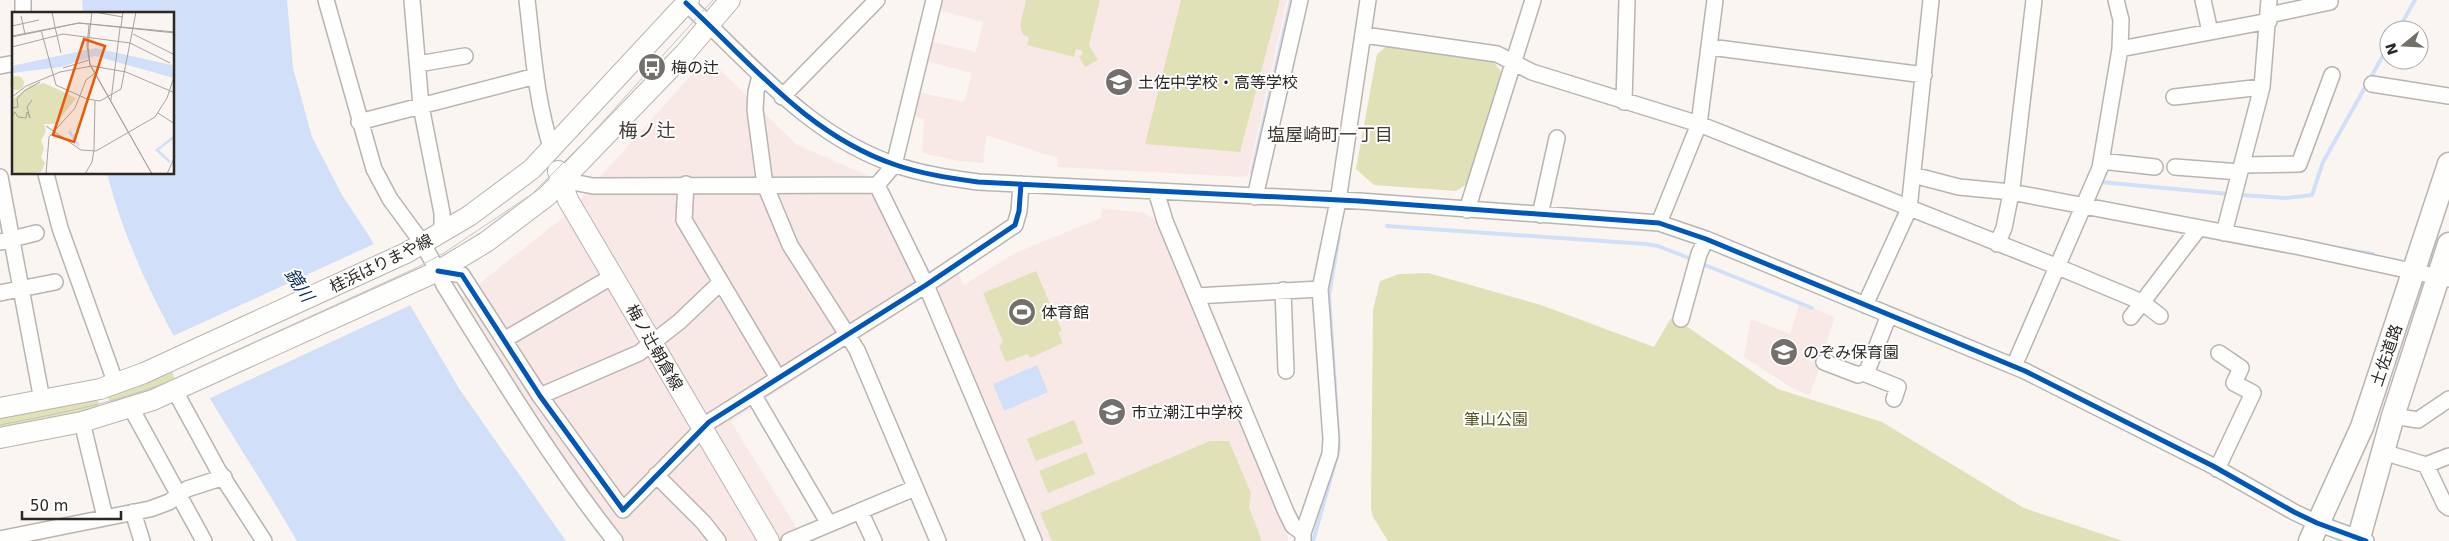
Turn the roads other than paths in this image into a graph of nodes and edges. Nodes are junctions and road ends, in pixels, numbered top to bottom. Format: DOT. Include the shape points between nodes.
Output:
graph roads {
  1 [pos="326,0"];
  2 [pos="412,0"];
  3 [pos="527,0"];
  4 [pos="730,0"];
  5 [pos="877,0"];
  6 [pos="934,0"];
  7 [pos="1300,0"];
  8 [pos="1368,0"];
  9 [pos="1533,0"];
  10 [pos="1627,0"];
  11 [pos="1715,0"];
  12 [pos="1930,0"];
  13 [pos="2034,0"];
  14 [pos="2116,0"];
  15 [pos="2203,0"];
  16 [pos="688,2"];
  17 [pos="2330,2"];
  18 [pos="2269,12"];
  19 [pos="710,26"];
  20 [pos="2210,32"];
  21 [pos="1364,35"];
  22 [pos="1710,47"];
  23 [pos="2120,49"];
  24 [pos="464,56"];
  25 [pos="1515,62"];
  26 [pos="418,64"];
  27 [pos="2332,75"];
  28 [pos="536,76"];
  29 [pos="760,76"];
  30 [pos="1924,76"];
  31 [pos="2372,84"];
  32 [pos="2262,87"];
  33 [pos="2174,96"];
  34 [pos="2449,96"];
  35 [pos="782,97"];
  36 [pos="1624,102"];
  37 [pos="421,106"];
  38 [pos="360,122"];
  39 [pos="1699,124"];
  40 [pos="1556,138"];
  41 [pos="552,150"];
  42 [pos="2101,162"];
  43 [pos="2449,164"];
  44 [pos="894,165"];
  45 [pos="2155,167"];
  46 [pos="2175,167"];
  47 [pos="2241,169"];
  48 [pos="46,175"];
  49 [pos="1912,175"];
  50 [pos="0,177"];
  51 [pos="562,180"];
  52 [pos="686,184"];
  53 [pos="876,184"];
  54 [pos="1021,184"];
  55 [pos="765,185"];
  56 [pos="1156,191"];
  57 [pos="2011,192"];
  58 [pos="1255,197"];
  59 [pos="1338,201"];
  60 [pos="2086,205"];
  61 [pos="1909,209"];
  62 [pos="1467,210"];
  63 [pos="1540,215"];
  64 [pos="1659,223"];
  65 [pos="2199,228"];
  66 [pos="36,233"];
  67 [pos="442,233"];
  68 [pos="2224,233"];
  69 [pos="1706,239"];
  70 [pos="5,240"];
  71 [pos="1997,244"];
  72 [pos="2449,244"];
  73 [pos="415,249"];
  74 [pos="2058,267"];
  75 [pos="438,271"];
  76 [pos="2414,272"];
  77 [pos="613,276"];
  78 [pos="2444,279"];
  79 [pos="55,282"];
  80 [pos="721,282"];
  81 [pos="926,285"];
  82 [pos="21,289"];
  83 [pos="1320,289"];
  84 [pos="1283,290"];
  85 [pos="0,293"];
  86 [pos="1196,296"];
  87 [pos="2142,302"];
  88 [pos="1865,305"];
  89 [pos="1888,315"];
  90 [pos="2160,316"];
  91 [pos="2132,317"];
  92 [pos="1681,319"];
  93 [pos="848,335"];
  94 [pos="504,340"];
  95 [pos="653,343"];
  96 [pos="2219,353"];
  97 [pos="1824,362"];
  98 [pos="2014,366"];
  99 [pos="1286,371"];
  100 [pos="1866,374"];
  101 [pos="778,378"];
  102 [pos="116,384"];
  103 [pos="178,390"];
  104 [pos="753,394"];
  105 [pos="540,396"];
  106 [pos="1894,399"];
  107 [pos="2449,399"];
  108 [pos="42,400"];
  109 [pos="0,408"];
  110 [pos="131,408"];
  111 [pos="2393,416"];
  112 [pos="82,422"];
  113 [pos="703,429"];
  114 [pos="0,438"];
  115 [pos="2383,452"];
  116 [pos="2449,456"];
  117 [pos="2426,465"];
  118 [pos="2217,469"];
  119 [pos="656,475"];
  120 [pos="224,477"];
  121 [pos="915,488"];
  122 [pos="180,496"];
  123 [pos="2449,508"];
  124 [pos="860,511"];
  125 [pos="133,512"];
  126 [pos="105,517"];
  127 [pos="829,524"];
  128 [pos="2313,532"];
  129 [pos="33,537"];
  130 [pos="1303,537"];
  131 [pos="0,539"];
  132 [pos="2361,540"];
  133 [pos="142,541"];
  134 [pos="204,541"];
  135 [pos="264,541"];
  136 [pos="615,541"];
  137 [pos="718,541"];
  138 [pos="769,541"];
  139 [pos="789,541"];
  140 [pos="874,541"];
  141 [pos="938,541"];
  142 [pos="1034,541"];
  1 -- 38 [label="street"];
  2 -- 26 [label="street"];
  3 -- 28 [label="street"];
  4 -- 19 [label="main road, 桂浜はりまや線"];
  5 -- 35 [label="street"];
  6 -- 44 [label="street"];
  7 -- 58 [label="street"];
  8 -- 21 [label="street"];
  9 -- 25 [label="street"];
  10 -- 36 [label="street"];
  11 -- 22 [label="street"];
  12 -- 30 [label="street"];
  13 -- 57 [label="street"];
  14 -- 23 [label="street" via="2121,20"];
  15 -- 20 [label="street"];
  16 -- 19 [label="street"];
  16 -- 41 [label="main road, 桂浜はりまや線"];
  17 -- 18 [label="street"];
  18 -- 20 [label="street"];
  18 -- 32 [label="street"];
  19 -- 29 [label="street"];
  19 -- 51 [label="main road, 桂浜はりまや線"];
  20 -- 23 [label="street"];
  21 -- 25 [label="street" via="1497,54"];
  21 -- 59 [label="street"];
  22 -- 30 [label="street"];
  22 -- 39 [label="street"];
  23 -- 42 [label="street"];
  24 -- 26 [label="street"];
  25 -- 36 [label="street" via="1532,72"];
  25 -- 62 [label="street"];
  26 -- 37 [label="street"];
  27 -- 47 [label="street" via="2298,164"];
  28 -- 37 [label="street"];
  28 -- 41 [label="street"];
  29 -- 35 [label="street"];
  29 -- 55 [label="street" via="755,110"];
  30 -- 49 [label="street"];
  31 -- 34 [label="street"];
  32 -- 33 [label="street"];
  32 -- 47 [label="street"];
  35 -- 44 [label="street" via="841,140"];
  36 -- 39 [label="street"];
  37 -- 38 [label="street"];
  37 -- 67 [label="street" via="442,213"];
  38 -- 73 [label="street" via="374,169"];
  39 -- 61 [label="street"];
  39 -- 64 [label="street"];
  40 -- 63 [label="street"];
  41 -- 51 [label="main road, 梅ノ辻朝倉線"];
  41 -- 67 [label="main road, 桂浜はりまや線" via="506,189"];
  42 -- 45 [label="street"];
  42 -- 60 [label="street"];
  43 -- 76 [label="highway, 土佐道路"];
  44 -- 53 [label="street"];
  44 -- 54 [label="street" via="954,179"];
  46 -- 47 [label="street"];
  47 -- 68 [label="street"];
  48 -- 102 [label="street" via="60,228"];
  49 -- 57 [label="street" via="1958,187"];
  49 -- 61 [label="street"];
  50 -- 70 [label="street"];
  51 -- 52 [label="street" via="593,186"];
  51 -- 75 [label="main road, 桂浜はりまや線" via="547,196 486,242"];
  51 -- 77 [label="main road, 梅ノ辻朝倉線" via="568,200"];
  52 -- 55 [label="street"];
  52 -- 80 [label="street" via="684,220"];
  53 -- 55 [label="street"];
  53 -- 81 [label="street"];
  54 -- 56 [label="street"];
  54 -- 81 [label="street" via="1015,225"];
  55 -- 93 [label="street" via="790,245"];
  56 -- 58 [label="street"];
  56 -- 86 [label="street"];
  57 -- 60 [label="street"];
  57 -- 71 [label="street" via="2004,228"];
  58 -- 59 [label="street"];
  59 -- 62 [label="street"];
  59 -- 83 [label="street"];
  60 -- 65 [label="street"];
  60 -- 74 [label="street"];
  61 -- 71 [label="street"];
  61 -- 88 [label="street"];
  62 -- 63 [label="street"];
  63 -- 64 [label="street"];
  64 -- 69 [label="street"];
  65 -- 68 [label="street"];
  65 -- 87 [label="street"];
  66 -- 70 [label="street"];
  67 -- 73 [label="main road, 桂浜はりまや線"];
  68 -- 76 [label="street"];
  69 -- 88 [label="street"];
  69 -- 92 [label="street"];
  70 -- 82 [label="street"];
  71 -- 74 [label="street"];
  72 -- 78 [label="highway, 土佐道路"];
  73 -- 75 [label="street"];
  73 -- 102 [label="main road, 桂浜はりまや線" via="169,363"];
  74 -- 87 [label="street"];
  74 -- 98 [label="street"];
  75 -- 94 [label="street" via="462,275"];
  75 -- 103 [label="main road, 桂浜はりまや線"];
  75 -- 136 [label="street" via="444,286 525,414"];
  76 -- 78 [label="street"];
  76 -- 128 [label="highway, 土佐道路" via="2362,427"];
  77 -- 94 [label="street"];
  77 -- 95 [label="main road, 梅ノ辻朝倉線"];
  78 -- 111 [label="highway, 土佐道路"];
  79 -- 82 [label="street"];
  80 -- 95 [label="street"];
  80 -- 101 [label="street"];
  81 -- 93 [label="street"];
  81 -- 142 [label="street"];
  82 -- 85 [label="street"];
  82 -- 108 [label="street"];
  83 -- 84 [label="street"];
  83 -- 130 [label="street" via="1330,454"];
  84 -- 86 [label="street"];
  84 -- 99 [label="street"];
  86 -- 130 [label="street" via="1286,512"];
  87 -- 90 [label="street"];
  87 -- 91 [label="street"];
  88 -- 89 [label="street"];
  89 -- 98 [label="street"];
  89 -- 100 [label="street"];
  93 -- 101 [label="street"];
  93 -- 121 [label="street" via="858,350"];
  94 -- 105 [label="street"];
  95 -- 105 [label="street" via="639,353"];
  95 -- 113 [label="main road, 梅ノ辻朝倉線"];
  96 -- 118 [label="street" via="2241,368 2234,382 2253,393"];
  97 -- 100 [label="street" via="1858,375"];
  98 -- 118 [label="street"];
  100 -- 106 [label="street" via="1898,387"];
  101 -- 104 [label="street"];
  102 -- 108 [label="main road, 桂浜はりまや線"];
  103 -- 110 [label="main road, 桂浜はりまや線"];
  103 -- 120 [label="street"];
  104 -- 113 [label="street"];
  104 -- 127 [label="street"];
  105 -- 119 [label="street" via="622,510"];
  107 -- 111 [label="street" via="2418,420"];
  108 -- 109 [label="main road, 桂浜はりまや線"];
  110 -- 112 [label="main road, 桂浜はりまや線"];
  110 -- 122 [label="street"];
  111 -- 115 [label="highway, 土佐道路"];
  112 -- 114 [label="main road, 桂浜はりまや線"];
  112 -- 126 [label="street"];
  113 -- 119 [label="street"];
  113 -- 138 [label="main road, 梅ノ辻朝倉線"];
  115 -- 117 [label="street"];
  115 -- 132 [label="highway, 土佐道路"];
  116 -- 117 [label="street"];
  117 -- 123 [label="street"];
  118 -- 128 [label="street"];
  119 -- 137 [label="street"];
  120 -- 122 [label="street" via="187,489"];
  120 -- 135 [label="street"];
  121 -- 124 [label="street"];
  121 -- 141 [label="street"];
  122 -- 125 [label="street"];
  122 -- 134 [label="street"];
  124 -- 127 [label="street"];
  124 -- 140 [label="street"];
  125 -- 126 [label="street"];
  125 -- 133 [label="street"];
  126 -- 129 [label="street"];
  127 -- 139 [label="street"];
  128 -- 132 [label="street"];
  129 -- 131 [label="street"];
}
